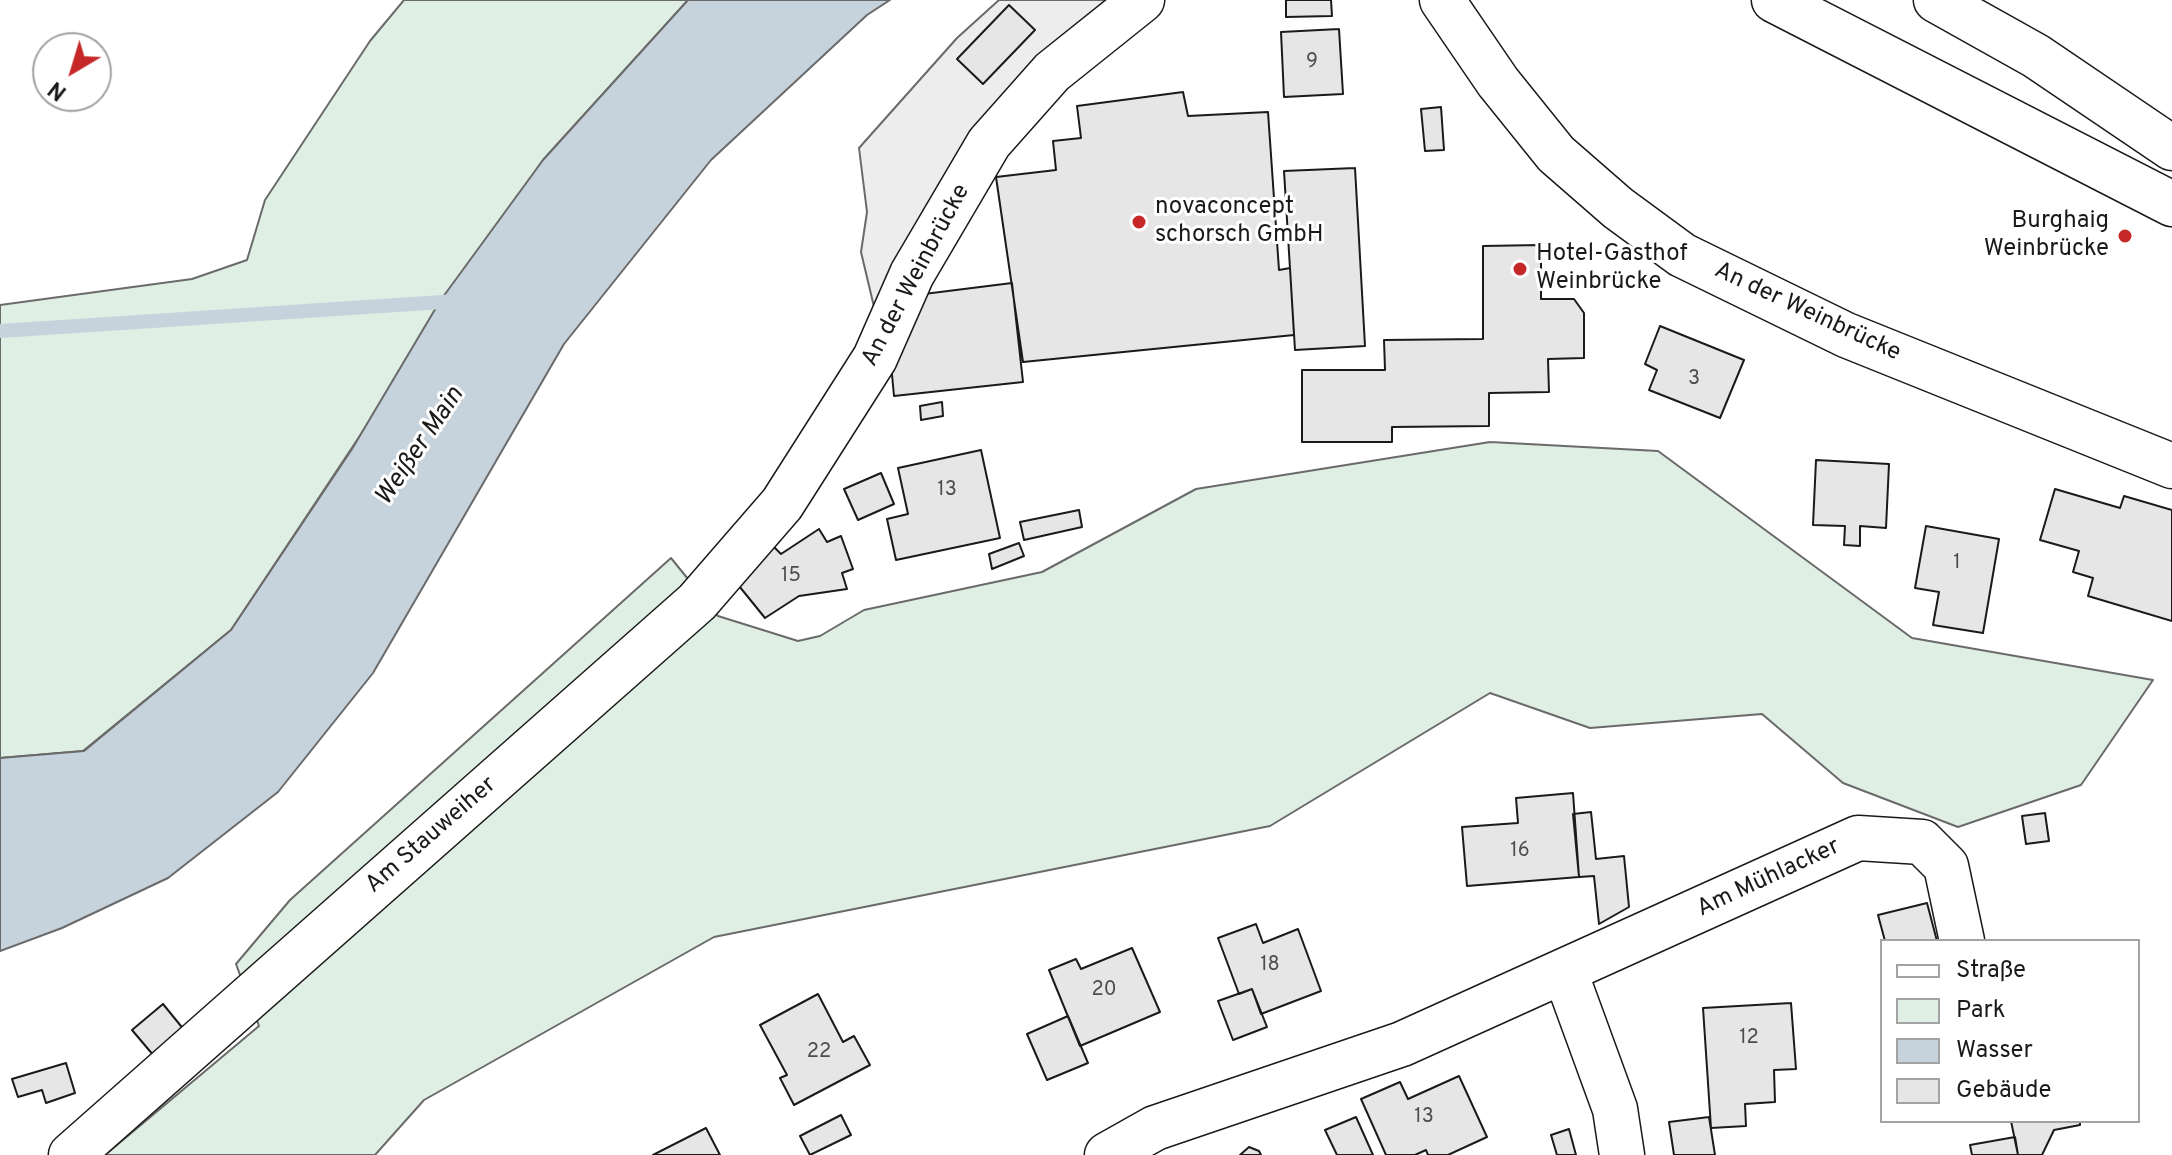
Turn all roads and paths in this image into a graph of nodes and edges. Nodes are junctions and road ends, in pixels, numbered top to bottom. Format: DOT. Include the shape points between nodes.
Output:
graph roads {
  1 [pos="1142,0"];
  2 [pos="1442,0"];
  3 [pos="1774,0"];
  4 [pos="1936,0"];
  5 [pos="2172,148"];
  6 [pos="2172,204"];
  7 [pos="2172,466"];
  8 [pos="782,504"];
  9 [pos="1962,939"];
  10 [pos="1565,972"];
  11 [pos="71,1155"];
  12 [pos="1108,1155"];
  13 [pos="1622,1155"];
  1 -- 8 [label="main road, An der Weinbrücke" via="1052,72 989,143 912,274 875,358"];
  2 -- 7 [label="main road, An der Weinbrücke" via="1556,154 1682,255 1846,335"];
  3 -- 6 [label="main road"];
  4 -- 5 [label="main road" via="2036,56"];
  8 -- 11 [label="main road, Am Stauweiher" via="697,602"];
  9 -- 10 [label="main road, Am Mühlacker" via="1946,866 1922,842 1858,838"];
  10 -- 12 [label="main road, Am Mühlacker" via="1402,1044 1155,1128"];
  10 -- 13 [label="main road" via="1615,1109"];
}
